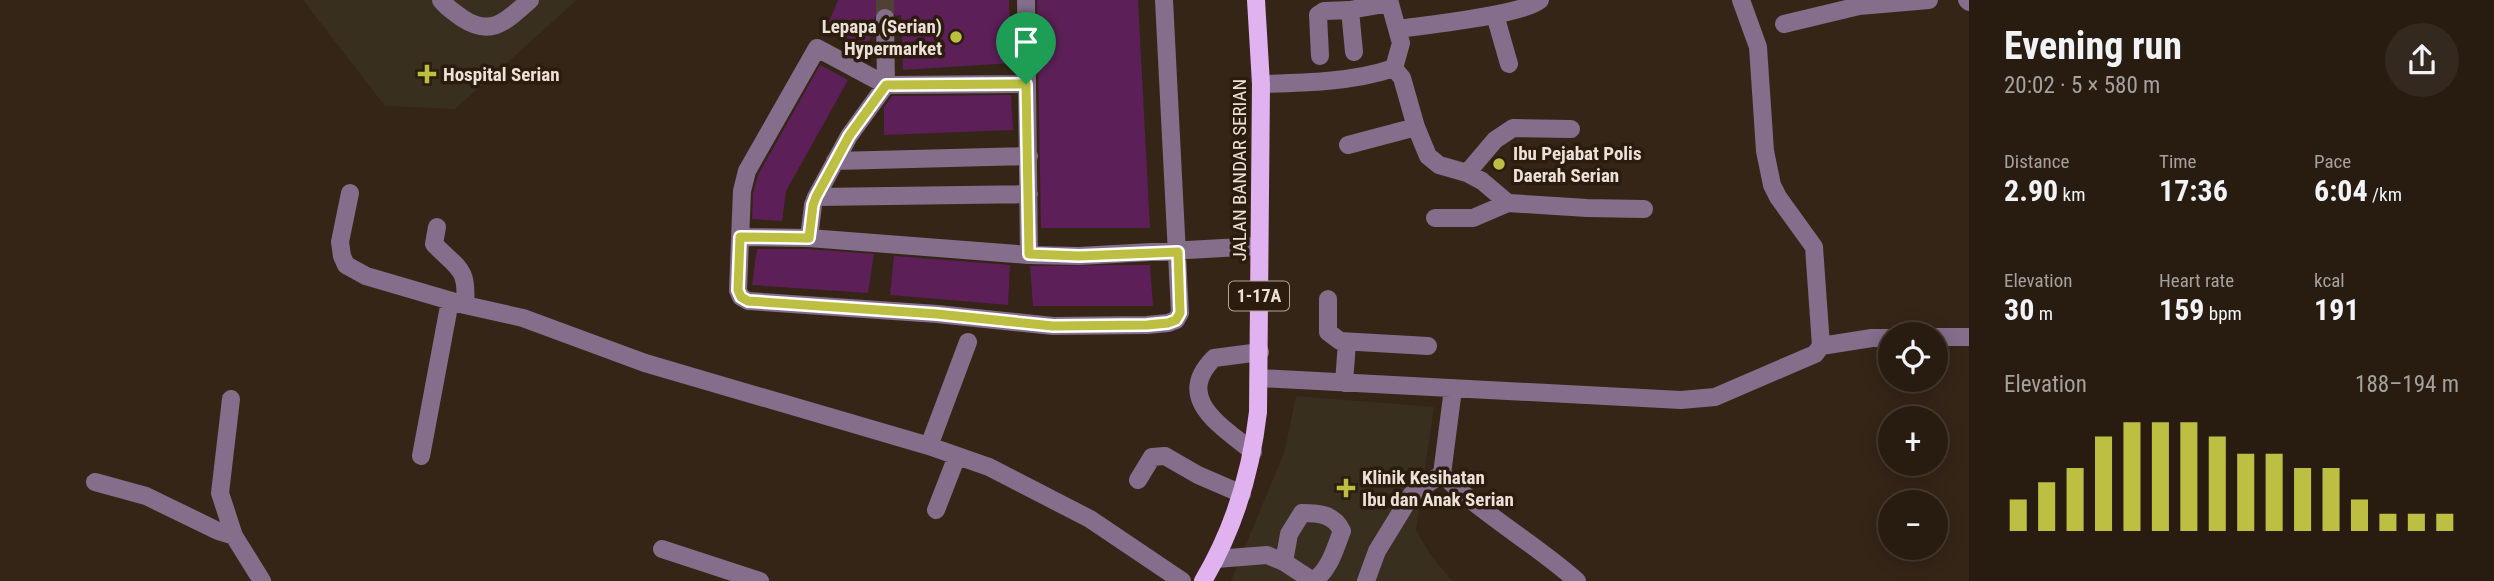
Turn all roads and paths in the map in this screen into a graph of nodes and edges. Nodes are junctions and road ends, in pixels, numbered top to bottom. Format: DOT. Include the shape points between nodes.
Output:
graph roads {
  1 [pos="441,0"];
  2 [pos="530,0"];
  3 [pos="1026,0"];
  4 [pos="1164,0"];
  5 [pos="1256,0"];
  6 [pos="1540,0"];
  7 [pos="1741,0"];
  8 [pos="1929,0"];
  9 [pos="1389,1"];
  10 [pos="1350,10"];
  11 [pos="1485,10"];
  12 [pos="885,18"];
  13 [pos="1784,24"];
  14 [pos="1398,29"];
  15 [pos="1354,52"];
  16 [pos="1321,56"];
  17 [pos="1509,64"];
  18 [pos="1394,68"];
  19 [pos="1026,84"];
  20 [pos="1261,84"];
  21 [pos="886,85"];
  22 [pos="1416,127"];
  23 [pos="1571,129"];
  24 [pos="1348,145"];
  25 [pos="1029,156"];
  26 [pos="835,161"];
  27 [pos="1467,173"];
  28 [pos="350,192"];
  29 [pos="1029,194"];
  30 [pos="816,197"];
  31 [pos="1508,203"];
  32 [pos="1644,209"];
  33 [pos="1435,218"];
  34 [pos="437,227"];
  35 [pos="740,237"];
  36 [pos="809,238"];
  37 [pos="1259,246"];
  38 [pos="1178,252"];
  39 [pos="1029,254"];
  40 [pos="1328,299"];
  41 [pos="457,303"];
  42 [pos="1948,337"];
  43 [pos="1969,337"];
  44 [pos="1878,338"];
  45 [pos="968,342"];
  46 [pos="1348,342"];
  47 [pos="1428,346"];
  48 [pos="1821,346"];
  49 [pos="1260,352"];
  50 [pos="1259,378"];
  51 [pos="1343,383"];
  52 [pos="1453,389"];
  53 [pos="231,399"];
  54 [pos="929,446"];
  55 [pos="1253,452"];
  56 [pos="422,456"];
  57 [pos="957,456"];
  58 [pos="1442,474"];
  59 [pos="1138,480"];
  60 [pos="95,482"];
  61 [pos="1242,494"];
  62 [pos="936,510"];
  63 [pos="234,536"];
  64 [pos="662,549"];
  65 [pos="1216,559"];
  66 [pos="1284,562"];
  67 [pos="262,581"];
  68 [pos="760,581"];
  69 [pos="1182,581"];
  70 [pos="1203,581"];
  71 [pos="1366,581"];
  72 [pos="1577,581"];
  1 -- 2 [label="street" via="475,27 494,27"];
  3 -- 19 [label="street"];
  4 -- 38 [label="street"];
  5 -- 20 [label="main road, JALAN BANDAR SERIAN / 1-17A"];
  6 -- 11 [label="street" via="1535,5"];
  7 -- 48 [label="street" via="1758,47 1765,151 1772,185 1814,247"];
  8 -- 13 [label="street" via="1859,6"];
  9 -- 10 [label="street"];
  9 -- 14 [label="street"];
  10 -- 15 [label="street"];
  10 -- 16 [label="street" via="1318,15"];
  11 -- 14 [label="street"];
  11 -- 17 [label="street"];
  12 -- 21 [label="street"];
  14 -- 18 [label="street" via="1401,43"];
  18 -- 20 [label="street" via="1300,83"];
  18 -- 22 [label="street" via="1402,78"];
  19 -- 21 [label="street"];
  19 -- 25 [label="street"];
  20 -- 37 [label="main road, JALAN BANDAR SERIAN / 1-17A"];
  21 -- 26 [label="street"];
  21 -- 35 [label="street" via="817,48 747,171 741,191"];
  22 -- 24 [label="street"];
  22 -- 27 [label="street" via="1432,161"];
  23 -- 27 [label="street" via="1513,128 1495,140"];
  25 -- 26 [label="street"];
  25 -- 29 [label="street"];
  26 -- 30 [label="street"];
  27 -- 31 [label="street"];
  28 -- 41 [label="street" via="340,242 346,265 366,276"];
  29 -- 30 [label="street"];
  29 -- 39 [label="street"];
  30 -- 36 [label="street"];
  31 -- 32 [label="street"];
  31 -- 33 [label="street" via="1473,218"];
  34 -- 41 [label="street" via="434,244 461,270 466,286"];
  35 -- 36 [label="street"];
  35 -- 38 [label="street" via="738,290 748,301 1053,326 1147,325 1176,320 1180,313"];
  36 -- 39 [label="street"];
  37 -- 38 [label="street"];
  37 -- 49 [label="main road, JALAN BANDAR SERIAN / 1-17A"];
  38 -- 39 [label="street"];
  40 -- 46 [label="street" via="1328,332"];
  41 -- 54 [label="street" via="523,318 645,363"];
  41 -- 56 [label="street"];
  42 -- 43 [label="street"];
  44 -- 48 [label="street"];
  45 -- 54 [label="street"];
  46 -- 47 [label="street"];
  46 -- 51 [label="street"];
  48 -- 52 [label="street" via="1794,365 1715,397 1648,400"];
  49 -- 50 [label="main road, JALAN BANDAR SERIAN / 1-17A"];
  49 -- 55 [label="street" via="1214,358 1199,378 1198,399"];
  50 -- 51 [label="street"];
  50 -- 55 [label="main road, JALAN BANDAR SERIAN / 1-17A"];
  51 -- 52 [label="street"];
  52 -- 58 [label="street"];
  53 -- 63 [label="street" via="220,493"];
  54 -- 57 [label="street"];
  55 -- 61 [label="main road, JALAN BANDAR SERIAN / 1-17A"];
  57 -- 62 [label="street"];
  57 -- 69 [label="street" via="989,467 1090,519"];
  58 -- 71 [label="street" via="1412,494 1377,551"];
  58 -- 72 [label="street" via="1465,497"];
  59 -- 61 [label="street" via="1152,457 1165,456"];
  60 -- 63 [label="street" via="146,496"];
  61 -- 65 [label="main road, JALAN BANDAR SERIAN / 1-17A"];
  63 -- 67 [label="street"];
  64 -- 68 [label="street"];
  65 -- 66 [label="street" via="1268,555"];
  65 -- 70 [label="main road, JALAN BANDAR SERIAN / 1-17A"];
}
